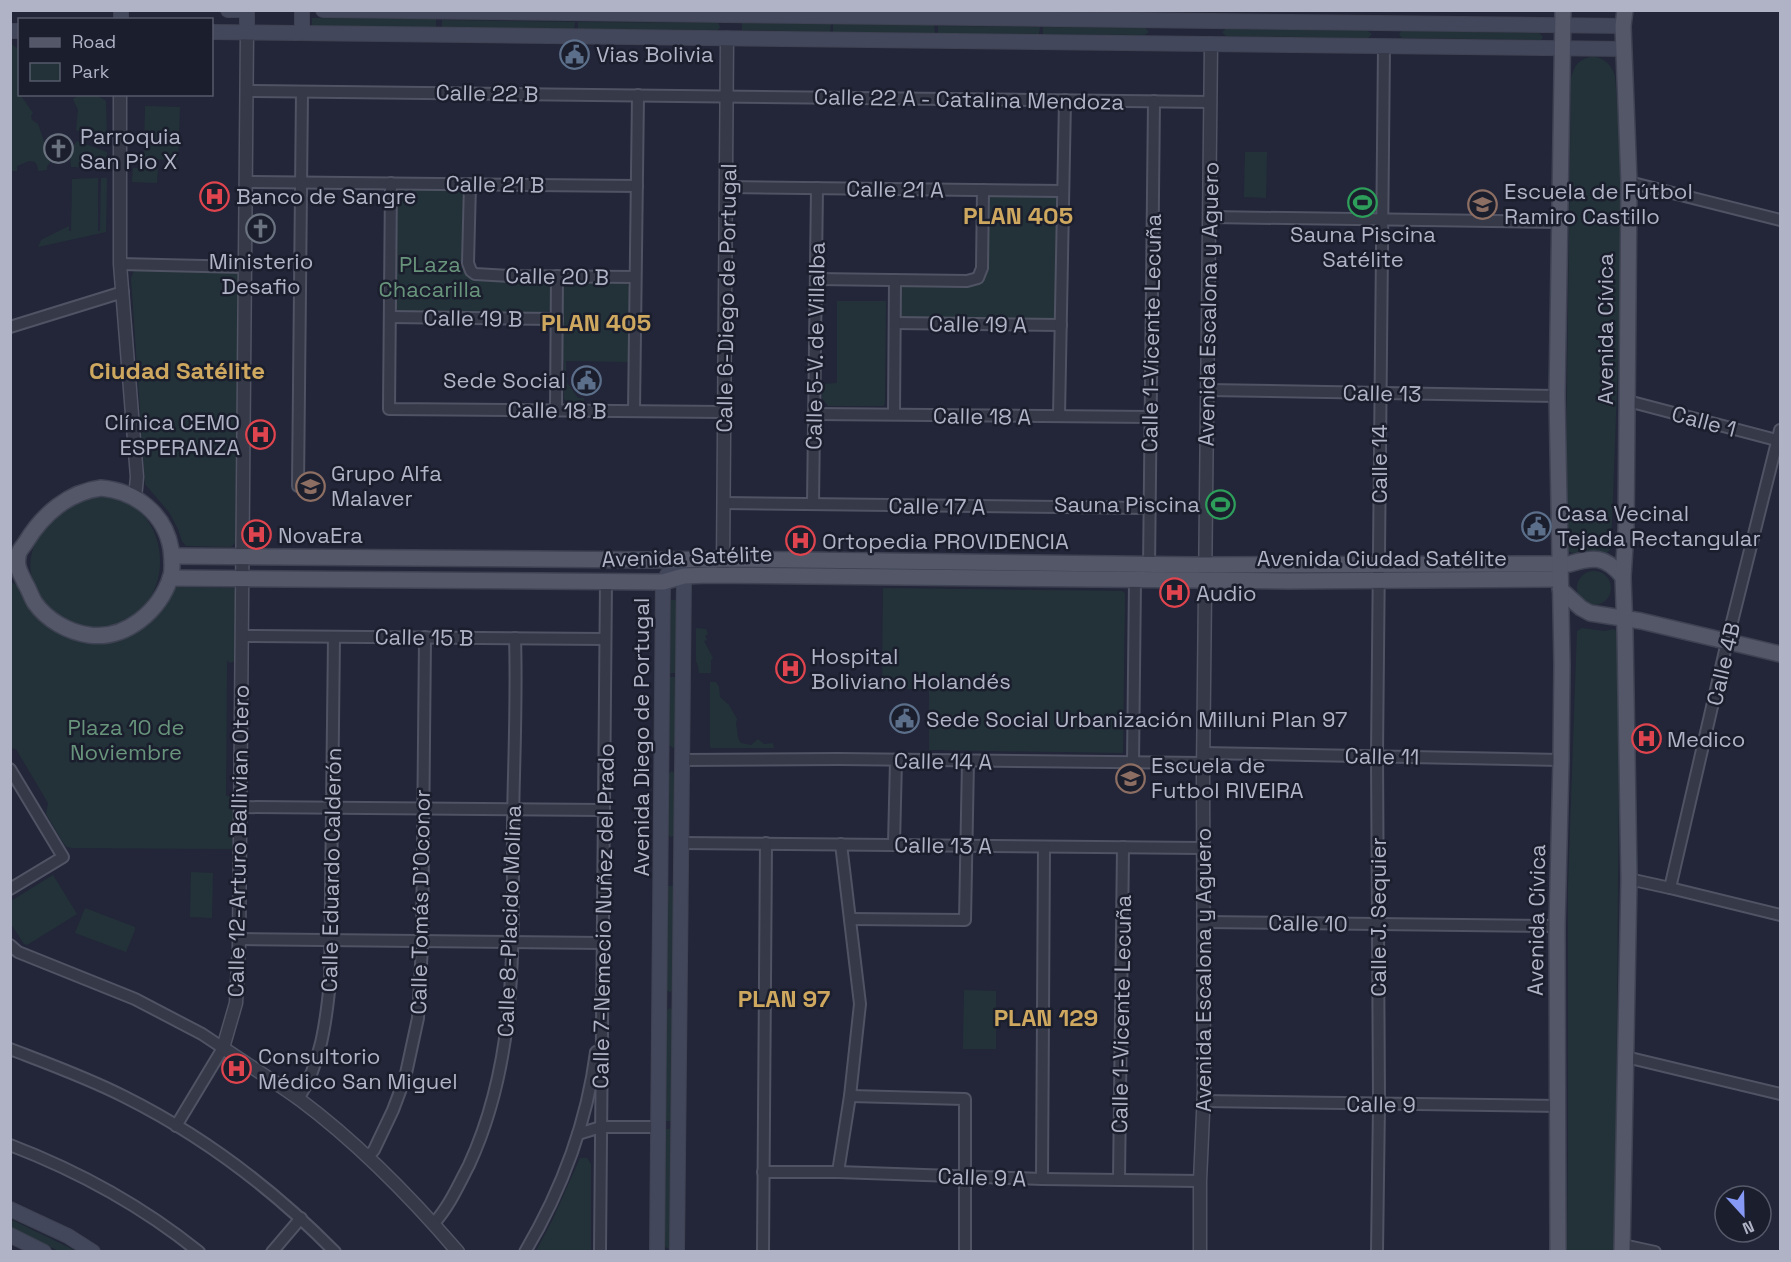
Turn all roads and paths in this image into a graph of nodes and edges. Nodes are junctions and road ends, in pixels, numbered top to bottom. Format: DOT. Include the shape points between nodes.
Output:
graph roads {
  1 [pos="228,10"];
  2 [pos="242,10"];
  3 [pos="247,10"];
  4 [pos="302,10"];
  5 [pos="323,10"];
  6 [pos="728,13"];
  7 [pos="1156,15"];
  8 [pos="1211,16"];
  9 [pos="1384,17"];
  10 [pos="1563,18"];
  11 [pos="1624,18"];
  12 [pos="213,32"];
  13 [pos="247,32"];
  14 [pos="302,33"];
  15 [pos="727,38"];
  16 [pos="1156,43"];
  17 [pos="1211,44"];
  18 [pos="1384,46"];
  19 [pos="1562,48"];
  20 [pos="1623,49"];
  21 [pos="247,91"];
  22 [pos="302,92"];
  23 [pos="638,95"];
  24 [pos="120,96"];
  25 [pos="728,96"];
  26 [pos="1065,100"];
  27 [pos="1154,101"];
  28 [pos="1210,102"];
  29 [pos="246,182"];
  30 [pos="301,182"];
  31 [pos="1629,182"];
  32 [pos="391,183"];
  33 [pos="470,184"];
  34 [pos="637,186"];
  35 [pos="727,187"];
  36 [pos="817,188"];
  37 [pos="983,190"];
  38 [pos="1063,191"];
  39 [pos="1209,217"];
  40 [pos="1383,219"];
  41 [pos="1780,220"];
  42 [pos="1560,222"];
  43 [pos="120,264"];
  44 [pos="245,267"];
  45 [pos="557,276"];
  46 [pos="635,277"];
  47 [pos="816,279"];
  48 [pos="895,280"];
  49 [pos="123,292"];
  50 [pos="390,317"];
  51 [pos="557,319"];
  52 [pos="895,323"];
  53 [pos="1060,325"];
  54 [pos="10,327"];
  55 [pos="1207,390"];
  56 [pos="1380,393"];
  57 [pos="1557,396"];
  58 [pos="1628,401"];
  59 [pos="556,410"];
  60 [pos="634,411"];
  61 [pos="724,412"];
  62 [pos="814,414"];
  63 [pos="894,414"];
  64 [pos="1059,416"];
  65 [pos="1150,417"];
  66 [pos="1780,437"];
  67 [pos="298,486"];
  68 [pos="135,498"];
  69 [pos="724,503"];
  70 [pos="813,504"];
  71 [pos="1149,508"];
  72 [pos="14,554"];
  73 [pos="172,556"];
  74 [pos="243,556"];
  75 [pos="425,558"];
  76 [pos="723,559"];
  77 [pos="607,560"];
  78 [pos="676,560"];
  79 [pos="924,562"];
  80 [pos="1149,564"];
  81 [pos="1206,565"];
  82 [pos="1379,565"];
  83 [pos="15,574"];
  84 [pos="723,575"];
  85 [pos="684,576"];
  86 [pos="1560,577"];
  87 [pos="1623,577"];
  88 [pos="170,578"];
  89 [pos="242,578"];
  90 [pos="924,578"];
  91 [pos="424,580"];
  92 [pos="1142,580"];
  93 [pos="1206,580"];
  94 [pos="606,581"];
  95 [pos="663,582"];
  96 [pos="1379,582"];
  97 [pos="1624,618"];
  98 [pos="242,636"];
  99 [pos="334,636"];
  100 [pos="425,637"];
  101 [pos="515,638"];
  102 [pos="605,639"];
  103 [pos="1727,642"];
  104 [pos="1780,654"];
  105 [pos="1377,755"];
  106 [pos="1203,758"];
  107 [pos="682,759"];
  108 [pos="662,760"];
  109 [pos="896,760"];
  110 [pos="1561,760"];
  111 [pos="968,761"];
  112 [pos="1133,763"];
  113 [pos="10,769"];
  114 [pos="240,807"];
  115 [pos="332,808"];
  116 [pos="423,808"];
  117 [pos="513,810"];
  118 [pos="604,810"];
  119 [pos="661,842"];
  120 [pos="682,843"];
  121 [pos="766,843"];
  122 [pos="841,844"];
  123 [pos="894,844"];
  124 [pos="966,845"];
  125 [pos="1044,847"];
  126 [pos="1123,848"];
  127 [pos="1203,848"];
  128 [pos="1629,879"];
  129 [pos="1670,888"];
  130 [pos="10,889"];
  131 [pos="1780,915"];
  132 [pos="850,919"];
  133 [pos="1203,922"];
  134 [pos="1378,924"];
  135 [pos="1557,926"];
  136 [pos="240,939"];
  137 [pos="332,940"];
  138 [pos="422,941"];
  139 [pos="512,942"];
  140 [pos="603,943"];
  141 [pos="10,945"];
  142 [pos="660,1000"];
  143 [pos="680,1000"];
  144 [pos="602,1006"];
  145 [pos="223,1048"];
  146 [pos="10,1049"];
  147 [pos="1626,1057"];
  148 [pos="1780,1094"];
  149 [pos="850,1096"];
  150 [pos="298,1099"];
  151 [pos="1203,1101"];
  152 [pos="1379,1104"];
  153 [pos="1558,1106"];
  154 [pos="176,1126"];
  155 [pos="600,1127"];
  156 [pos="658,1127"];
  157 [pos="578,1134"];
  158 [pos="10,1145"];
  159 [pos="368,1157"];
  160 [pos="763,1172"];
  161 [pos="838,1172"];
  162 [pos="966,1175"];
  163 [pos="1042,1179"];
  164 [pos="1119,1180"];
  165 [pos="1200,1181"];
  166 [pos="10,1209"];
  167 [pos="301,1218"];
  168 [pos="434,1223"];
  169 [pos="10,1235"];
  170 [pos="1622,1248"];
  171 [pos="44,1251"];
  172 [pos="93,1251"];
  173 [pos="199,1251"];
  174 [pos="272,1251"];
  175 [pos="335,1251"];
  176 [pos="458,1251"];
  177 [pos="525,1251"];
  178 [pos="600,1251"];
  179 [pos="657,1251"];
  180 [pos="677,1251"];
  181 [pos="763,1251"];
  182 [pos="965,1251"];
  183 [pos="1200,1251"];
  184 [pos="1377,1251"];
  185 [pos="1558,1251"];
  186 [pos="1654,1251"];
  1 -- 2 [label="main road"];
  3 -- 13 [label="main road"];
  4 -- 14 [label="main road"];
  5 -- 6 [label="main road"];
  6 -- 7 [label="main road"];
  6 -- 15 [label="main road"];
  7 -- 8 [label="main road"];
  7 -- 16 [label="main road"];
  8 -- 9 [label="main road"];
  8 -- 17 [label="main road"];
  9 -- 10 [label="main road"];
  9 -- 18 [label="main road"];
  10 -- 11 [label="main road"];
  10 -- 19 [label="main road, Avenida Cívica"];
  11 -- 20 [label="main road, Avenida Cívica"];
  12 -- 13 [label="main road"];
  13 -- 14 [label="main road"];
  13 -- 21 [label="street"];
  14 -- 15 [label="main road"];
  15 -- 16 [label="main road"];
  15 -- 25 [label="street, Calle 6-Diego de Portugal"];
  16 -- 17 [label="main road"];
  17 -- 18 [label="main road"];
  17 -- 28 [label="street, Avenida Escalona y Aguero"];
  18 -- 19 [label="main road"];
  18 -- 40 [label="street, Calle 14"];
  19 -- 20 [label="main road"];
  19 -- 42 [label="main road, Avenida Cívica"];
  20 -- 31 [label="main road, Avenida Cívica"];
  21 -- 22 [label="street, Calle 22 B"];
  21 -- 29 [label="street"];
  22 -- 23 [label="street, Calle 22 B"];
  22 -- 30 [label="street"];
  23 -- 25 [label="street, Calle 22 B"];
  23 -- 34 [label="street"];
  24 -- 43 [label="street"];
  25 -- 26 [label="street, Calle 22 A - Catalina Mendoza"];
  25 -- 35 [label="street, Calle 6-Diego de Portugal"];
  26 -- 27 [label="street, Calle 22 A - Catalina Mendoza"];
  26 -- 38 [label="street"];
  27 -- 28 [label="street, Calle 22 A - Catalina Mendoza"];
  27 -- 65 [label="street, Calle 1-Vicente Lecuña"];
  28 -- 39 [label="street, Avenida Escalona y Aguero"];
  29 -- 30 [label="street, Calle 21 B"];
  29 -- 44 [label="street"];
  30 -- 32 [label="street, Calle 21 B"];
  30 -- 67 [label="street"];
  31 -- 41 [label="street"];
  31 -- 58 [label="main road, Avenida Cívica"];
  32 -- 33 [label="street, Calle 21 B"];
  32 -- 50 [label="street"];
  33 -- 34 [label="street, Calle 21 B"];
  33 -- 45 [label="street, Calle 20 B" via="471,271 479,275"];
  34 -- 46 [label="street"];
  35 -- 36 [label="street, Calle 21 A"];
  35 -- 61 [label="street, Calle 6-Diego de Portugal"];
  36 -- 37 [label="street, Calle 21 A"];
  36 -- 47 [label="street, Calle 5-V. de Villalba"];
  37 -- 38 [label="street, Calle 21 A"];
  37 -- 48 [label="street" via="982,268 978,278"];
  38 -- 53 [label="street"];
  39 -- 40 [label="street"];
  39 -- 55 [label="street, Avenida Escalona y Aguero"];
  40 -- 42 [label="street"];
  40 -- 56 [label="street, Calle 14"];
  42 -- 57 [label="main road, Avenida Cívica"];
  43 -- 44 [label="street"];
  43 -- 49 [label="street"];
  44 -- 74 [label="street"];
  45 -- 46 [label="street, Calle 20 B"];
  45 -- 51 [label="street"];
  46 -- 60 [label="street"];
  47 -- 48 [label="street"];
  47 -- 62 [label="street, Calle 5-V. de Villalba"];
  48 -- 52 [label="street"];
  49 -- 54 [label="street"];
  49 -- 68 [label="street"];
  50 -- 51 [label="street, Calle 19 B"];
  50 -- 59 [label="street, Calle 18 B" via="389,409"];
  51 -- 59 [label="street"];
  52 -- 53 [label="street, Calle 19 A"];
  52 -- 63 [label="street"];
  53 -- 64 [label="street"];
  55 -- 56 [label="street, Calle 13"];
  55 -- 81 [label="street, Avenida Escalona y Aguero"];
  56 -- 57 [label="street, Calle 13"];
  56 -- 82 [label="street, Calle 14"];
  57 -- 86 [label="main road, Avenida Cívica"];
  58 -- 66 [label="street, Calle 1"];
  58 -- 87 [label="main road, Avenida Cívica"];
  59 -- 60 [label="street, Calle 18 B"];
  60 -- 61 [label="street, Calle 18 B"];
  61 -- 69 [label="street, Calle 6-Diego de Portugal"];
  62 -- 63 [label="street, Calle 18 A"];
  62 -- 70 [label="street, Calle 5-V. de Villalba"];
  63 -- 64 [label="street, Calle 18 A"];
  64 -- 65 [label="street, Calle 18 A"];
  65 -- 71 [label="street, Calle 1-Vicente Lecuña"];
  66 -- 103 [label="street, Calle 4B"];
  68 -- 72 [label="main road" via="102,488 73,496 42,520"];
  68 -- 73 [label="main road" via="162,524"];
  69 -- 70 [label="street, Calle 17 A"];
  69 -- 76 [label="street, Calle 6-Diego de Portugal"];
  70 -- 71 [label="street, Calle 17 A"];
  71 -- 80 [label="street, Calle 1-Vicente Lecuña"];
  72 -- 83 [label="main road"];
  73 -- 74 [label="main road, Avenida Satélite"];
  73 -- 88 [label="main road"];
  74 -- 75 [label="main road, Avenida Satélite"];
  74 -- 89 [label="street, Calle 12-Arturo Ballivian Otero"];
  75 -- 77 [label="main road, Avenida Satélite"];
  75 -- 91 [label="main road"];
  76 -- 78 [label="main road, Avenida Satélite"];
  76 -- 79 [label="main road, Avenida Satélite"];
  76 -- 84 [label="street, Calle 6-Diego de Portugal"];
  77 -- 78 [label="main road, Avenida Satélite"];
  77 -- 94 [label="main road"];
  78 -- 85 [label="main road, Avenida Diego de Portugal"];
  78 -- 95 [label="main road, Avenida Diego de Portugal"];
  79 -- 80 [label="main road, Avenida Satélite"];
  79 -- 90 [label="main road"];
  80 -- 81 [label="main road, Avenida Satélite"];
  80 -- 92 [label="street, Calle 1-Vicente Lecuña"];
  81 -- 82 [label="main road, Avenida Ciudad Satélite"];
  81 -- 93 [label="street, Avenida Escalona y Aguero"];
  82 -- 86 [label="main road, Avenida Ciudad Satélite"];
  82 -- 96 [label="street, Calle 14"];
  83 -- 88 [label="main road" via="51,619 69,630 101,636 140,621 156,605"];
  84 -- 85 [label="main road, Avenida Satélite"];
  84 -- 90 [label="main road, Avenida Satélite"];
  85 -- 95 [label="main road, Avenida Satélite"];
  85 -- 107 [label="main road, Avenida Diego de Portugal"];
  86 -- 87 [label="main road" via="1569,564 1596,559 1614,566"];
  86 -- 96 [label="main road, Avenida Ciudad Satélite"];
  86 -- 97 [label="main road" via="1581,608"];
  86 -- 110 [label="main road, Avenida Cívica"];
  87 -- 97 [label="main road, Avenida Cívica"];
  88 -- 89 [label="main road, Avenida Satélite"];
  89 -- 91 [label="main road, Avenida Satélite"];
  89 -- 98 [label="street, Calle 12-Arturo Ballivian Otero"];
  90 -- 92 [label="main road, Avenida Satélite"];
  91 -- 94 [label="main road, Avenida Satélite"];
  92 -- 93 [label="main road, Avenida Satélite"];
  92 -- 112 [label="street"];
  93 -- 96 [label="main road, Avenida Ciudad Satélite"];
  93 -- 106 [label="street, Avenida Escalona y Aguero"];
  94 -- 95 [label="main road, Avenida Satélite"];
  94 -- 102 [label="street, Calle 7-Nemecio Nuñez del Prado"];
  95 -- 108 [label="main road, Avenida Diego de Portugal"];
  96 -- 105 [label="street, Calle J. Sequier"];
  97 -- 103 [label="main road"];
  97 -- 128 [label="main road"];
  98 -- 99 [label="street, Calle 15 B"];
  98 -- 114 [label="street, Calle 12-Arturo Ballivian Otero"];
  99 -- 100 [label="street, Calle 15 B"];
  99 -- 115 [label="street, Calle Eduardo Calderón"];
  100 -- 101 [label="street, Calle 15 B"];
  100 -- 116 [label="street, Calle Tomás D'Oconor"];
  101 -- 102 [label="street, Calle 15 B"];
  101 -- 117 [label="street, Calle 8-Placido Molina"];
  102 -- 118 [label="street, Calle 7-Nemecio Nuñez del Prado"];
  103 -- 104 [label="main road"];
  103 -- 129 [label="street, Calle 4B"];
  105 -- 106 [label="street, Calle 11"];
  105 -- 110 [label="street, Calle 11"];
  105 -- 134 [label="street, Calle J. Sequier"];
  106 -- 112 [label="street, Calle 14 A"];
  106 -- 127 [label="street, Avenida Escalona y Aguero"];
  107 -- 108 [label="main road"];
  107 -- 109 [label="street, Calle 14 A"];
  107 -- 120 [label="main road, Avenida Diego de Portugal"];
  108 -- 119 [label="main road, Avenida Diego de Portugal"];
  109 -- 111 [label="street, Calle 14 A"];
  109 -- 123 [label="street"];
  110 -- 135 [label="main road, Avenida Cívica"];
  111 -- 112 [label="street, Calle 14 A"];
  111 -- 124 [label="street"];
  113 -- 130 [label="street" via="63,857"];
  114 -- 115 [label="street"];
  114 -- 136 [label="street, Calle 12-Arturo Ballivian Otero"];
  115 -- 116 [label="street"];
  115 -- 137 [label="street, Calle Eduardo Calderón"];
  116 -- 117 [label="street"];
  116 -- 138 [label="street, Calle Tomás D'Oconor"];
  117 -- 118 [label="street"];
  117 -- 139 [label="street, Calle 8-Placido Molina"];
  118 -- 140 [label="street, Calle 7-Nemecio Nuñez del Prado"];
  119 -- 120 [label="main road"];
  119 -- 142 [label="main road, Avenida Diego de Portugal"];
  120 -- 121 [label="street, Calle 13 A"];
  120 -- 143 [label="main road, Avenida Diego de Portugal"];
  121 -- 122 [label="street, Calle 13 A"];
  121 -- 160 [label="street"];
  122 -- 123 [label="street, Calle 13 A"];
  122 -- 132 [label="street"];
  123 -- 124 [label="street, Calle 13 A"];
  124 -- 125 [label="street, Calle 13 A"];
  124 -- 132 [label="street" via="965,920"];
  125 -- 126 [label="street, Calle 13 A"];
  125 -- 163 [label="street"];
  126 -- 127 [label="street, Calle 13 A"];
  126 -- 164 [label="street, Calle 1-Vicente Lecuña"];
  127 -- 133 [label="street, Avenida Escalona y Aguero"];
  128 -- 129 [label="street"];
  128 -- 147 [label="main road"];
  129 -- 131 [label="street"];
  132 -- 149 [label="street" via="860,1004"];
  133 -- 134 [label="street, Calle 10"];
  133 -- 151 [label="street, Avenida Escalona y Aguero"];
  134 -- 135 [label="street, Calle 10"];
  134 -- 152 [label="street, Calle J. Sequier"];
  135 -- 153 [label="main road, Avenida Cívica"];
  136 -- 137 [label="street"];
  136 -- 145 [label="street, Calle 12-Arturo Ballivian Otero" via="236,1003"];
  137 -- 138 [label="street"];
  137 -- 150 [label="street, Calle Eduardo Calderón" via="326,1020 314,1066"];
  138 -- 139 [label="street"];
  138 -- 159 [label="street, Calle Tomás D'Oconor" via="413,1048 393,1110"];
  139 -- 140 [label="street"];
  139 -- 168 [label="street, Calle 8-Placido Molina" via="507,1036 496,1090 473,1155"];
  140 -- 144 [label="street, Calle 7-Nemecio Nuñez del Prado"];
  141 -- 145 [label="street" via="18,952 135,999"];
  142 -- 143 [label="main road"];
  142 -- 156 [label="main road, Avenida Diego de Portugal"];
  143 -- 180 [label="main road, Avenida Diego de Portugal"];
  144 -- 155 [label="street, Calle 7-Nemecio Nuñez del Prado"];
  144 -- 157 [label="street" via="591,1085"];
  145 -- 150 [label="street"];
  145 -- 154 [label="street, Calle 12-Arturo Ballivian Otero"];
  146 -- 154 [label="street" via="90,1080"];
  147 -- 148 [label="street"];
  147 -- 170 [label="main road"];
  149 -- 161 [label="street"];
  149 -- 162 [label="street" via="965,1099"];
  150 -- 159 [label="street"];
  151 -- 152 [label="street, Calle 9"];
  151 -- 165 [label="street, Avenida Escalona y Aguero"];
  152 -- 153 [label="street, Calle 9"];
  152 -- 184 [label="street, Calle J. Sequier"];
  153 -- 185 [label="main road, Avenida Cívica"];
  154 -- 167 [label="street" via="244,1171"];
  155 -- 156 [label="street"];
  155 -- 157 [label="street"];
  155 -- 178 [label="street, Calle 7-Nemecio Nuñez del Prado"];
  156 -- 179 [label="main road, Avenida Diego de Portugal"];
  157 -- 177 [label="street" via="553,1197"];
  158 -- 173 [label="street" via="102,1187"];
  159 -- 168 [label="street"];
  160 -- 161 [label="street, Calle 9 A"];
  160 -- 181 [label="street"];
  161 -- 162 [label="street, Calle 9 A"];
  162 -- 163 [label="street, Calle 9 A"];
  162 -- 182 [label="street"];
  163 -- 164 [label="street, Calle 9 A"];
  164 -- 165 [label="street, Calle 9 A"];
  165 -- 183 [label="street, Avenida Escalona y Aguero"];
  166 -- 172 [label="main road"];
  167 -- 174 [label="street"];
  167 -- 175 [label="street"];
  168 -- 176 [label="street"];
  169 -- 171 [label="main road"];
  170 -- 186 [label="street"];
}
